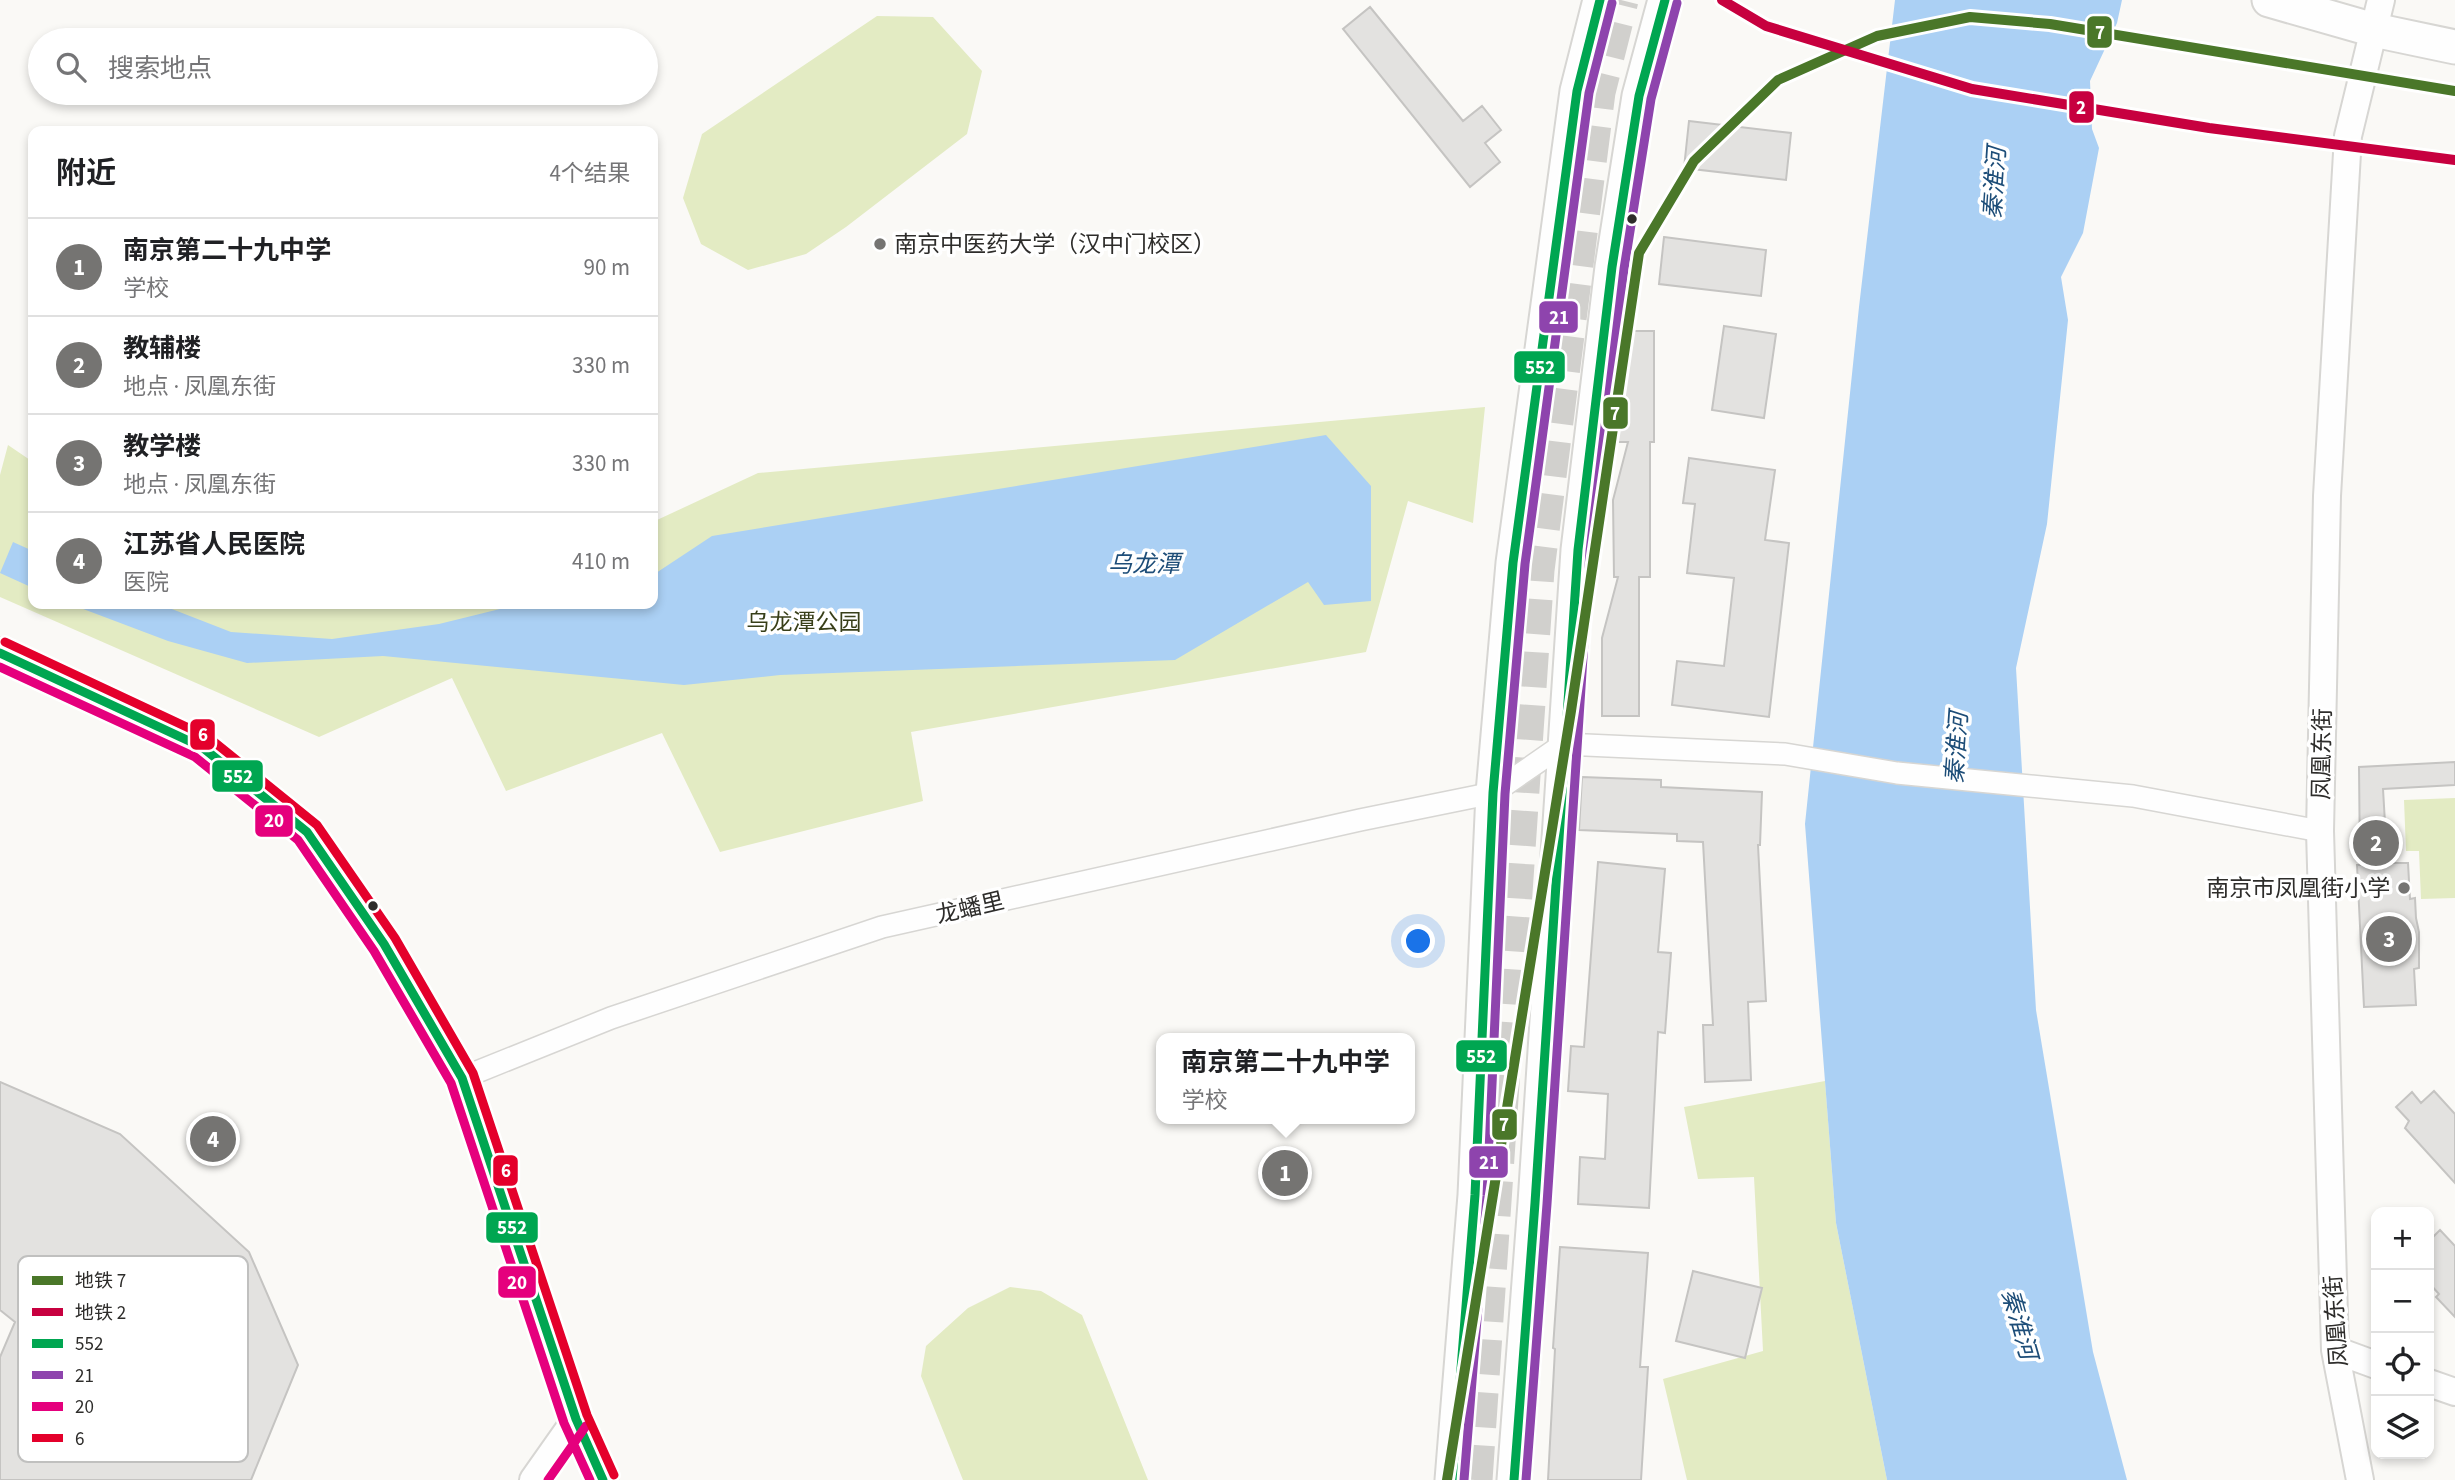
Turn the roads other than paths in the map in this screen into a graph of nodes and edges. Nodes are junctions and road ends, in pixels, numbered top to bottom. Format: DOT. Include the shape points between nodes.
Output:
graph roads {
  1 [pos="1600,0"];
  2 [pos="1665,0"];
  3 [pos="2283,5"];
  4 [pos="2378,15"];
  5 [pos="2455,47"];
  6 [pos="0,653"];
  7 [pos="1564,744"];
  8 [pos="1493,793"];
  9 [pos="2320,831"];
  10 [pos="462,1078"];
  11 [pos="2335,1350"];
  12 [pos="2371,1363"];
  13 [pos="2434,1385"];
  14 [pos="2455,1392"];
  15 [pos="576,1419"];
  16 [pos="533,1480"];
  17 [pos="603,1480"];
  18 [pos="1452,1480"];
  19 [pos="1514,1480"];
  20 [pos="2360,1480"];
  1 -- 8 [label="main road" via="1577,91 1524,480"];
  2 -- 7 [label="main road" via="1639,96 1612,268 1578,550"];
  3 -- 4 [label="main road"];
  4 -- 5 [label="main road"];
  4 -- 9 [label="street, 凤凰东街" via="2348,136 2327,496"];
  6 -- 10 [label="main road" via="202,747 307,832 384,944"];
  7 -- 8 [label="street"];
  7 -- 9 [label="street" via="1786,754 1897,773 2133,796"];
  7 -- 19 [label="main road"];
  8 -- 10 [label="street, 龙蟠里" via="882,927 611,1018"];
  8 -- 18 [label="main road" via="1475,1195"];
  9 -- 11 [label="street, 凤凰东街"];
  10 -- 15 [label="main road"];
  11 -- 12 [label="street"];
  11 -- 20 [label="street, 凤凰东街"];
  13 -- 14 [label="street"];
  15 -- 16 [label="street"];
  15 -- 17 [label="main road"];
}
